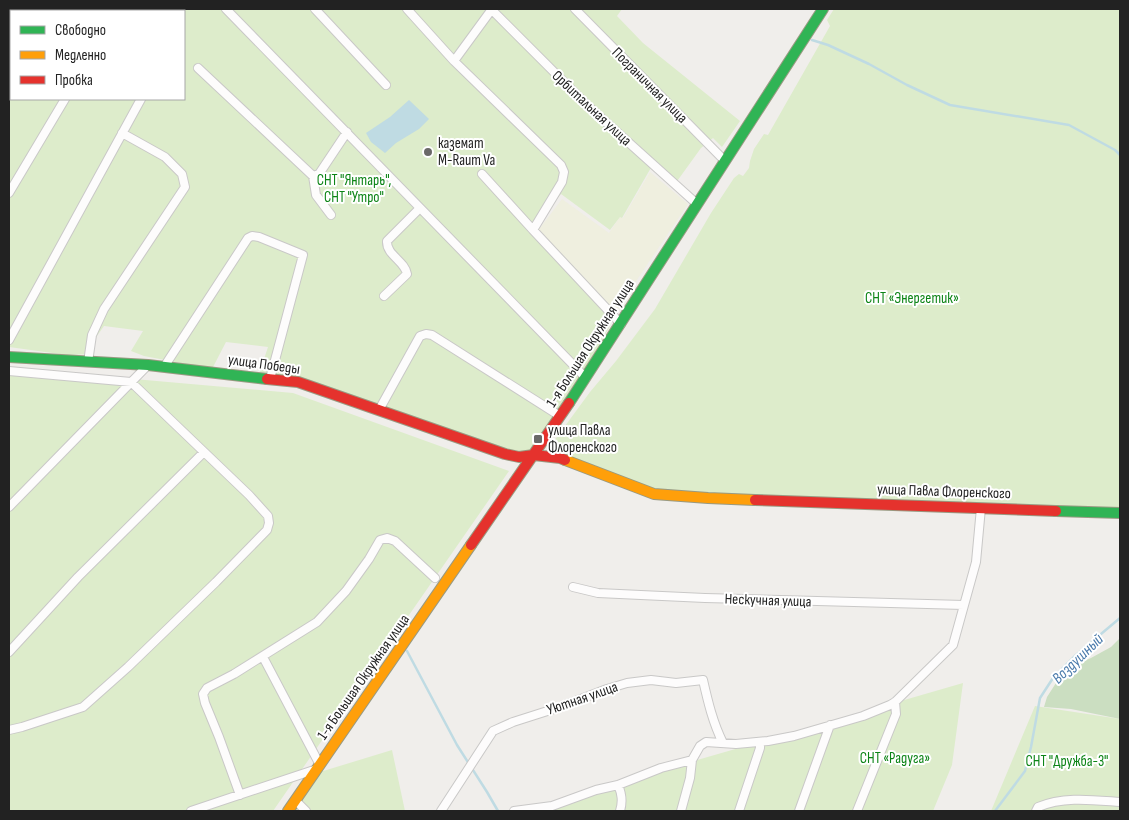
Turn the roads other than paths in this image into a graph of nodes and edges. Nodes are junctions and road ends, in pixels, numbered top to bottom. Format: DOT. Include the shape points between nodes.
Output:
graph roads {
  1 [pos="226,9"];
  2 [pos="315,9"];
  3 [pos="407,9"];
  4 [pos="491,9"];
  5 [pos="575,9"];
  6 [pos="824,9"];
  7 [pos="454,61"];
  8 [pos="198,68"];
  9 [pos="386,84"];
  10 [pos="64,100"];
  11 [pos="140,100"];
  12 [pos="347,132"];
  13 [pos="122,133"];
  14 [pos="725,160"];
  15 [pos="482,174"];
  16 [pos="313,176"];
  17 [pos="9,193"];
  18 [pos="697,204"];
  19 [pos="420,208"];
  20 [pos="331,215"];
  21 [pos="533,230"];
  22 [pos="384,296"];
  23 [pos="621,324"];
  24 [pos="9,340"];
  25 [pos="9,357"];
  26 [pos="88,362"];
  27 [pos="148,365"];
  28 [pos="164,367"];
  29 [pos="9,371"];
  30 [pos="586,378"];
  31 [pos="270,379"];
  32 [pos="131,382"];
  33 [pos="379,410"];
  34 [pos="560,416"];
  35 [pos="204,452"];
  36 [pos="534,455"];
  37 [pos="9,507"];
  38 [pos="981,508"];
  39 [pos="1120,512"];
  40 [pos="435,578"];
  41 [pos="573,587"];
  42 [pos="964,605"];
  43 [pos="9,652"];
  44 [pos="263,657"];
  45 [pos="895,702"];
  46 [pos="830,725"];
  47 [pos="9,730"];
  48 [pos="760,742"];
  49 [pos="723,743"];
  50 [pos="692,760"];
  51 [pos="319,767"];
  52 [pos="618,785"];
  53 [pos="240,795"];
  54 [pos="296,800"];
  55 [pos="1120,802"];
  56 [pos="191,811"];
  57 [pos="288,811"];
  58 [pos="306,811"];
  59 [pos="441,811"];
  60 [pos="514,811"];
  61 [pos="620,811"];
  62 [pos="681,811"];
  63 [pos="739,811"];
  64 [pos="799,811"];
  65 [pos="857,811"];
  66 [pos="1036,811"];
  1 -- 12 [label="street"];
  2 -- 9 [label="street"];
  3 -- 7 [label="street"];
  4 -- 7 [label="street"];
  4 -- 18 [label="street, Орбитальная улица" via="587,105"];
  5 -- 14 [label="street, Пограничная улица"];
  6 -- 14 [label="street, 1-я Большая Окружная улица"];
  7 -- 21 [label="street" via="561,165 564,172 562,182"];
  8 -- 16 [label="street"];
  10 -- 17 [label="street"];
  11 -- 13 [label="street"];
  12 -- 16 [label="street" via="319,174"];
  12 -- 19 [label="street"];
  13 -- 24 [label="street"];
  13 -- 26 [label="street" via="165,158 182,174 185,187 104,309 92,335"];
  14 -- 18 [label="street, 1-я Большая Окружная улица"];
  15 -- 21 [label="street"];
  16 -- 20 [label="street" via="316,196"];
  18 -- 23 [label="street, 1-я Большая Окружная улица"];
  19 -- 22 [label="street" via="387,241 387,248 407,274"];
  19 -- 30 [label="street"];
  21 -- 23 [label="street"];
  23 -- 30 [label="street, 1-я Большая Окружная улица"];
  25 -- 26 [label="street, улица Победы"];
  26 -- 27 [label="street, улица Победы"];
  27 -- 28 [label="street, улица Победы"];
  27 -- 32 [label="street"];
  28 -- 31 [label="street, улица Победы"];
  28 -- 31 [label="street" via="252,236 303,255"];
  29 -- 32 [label="street"];
  30 -- 34 [label="street, 1-я Большая Окружная улица"];
  31 -- 33 [label="street, улица Победы" via="298,382"];
  32 -- 35 [label="street"];
  32 -- 37 [label="street"];
  33 -- 34 [label="street" via="420,336 426,334"];
  33 -- 36 [label="street, улица Победы" via="504,454"];
  34 -- 36 [label="street, 1-я Большая Окружная улица"];
  35 -- 43 [label="street" via="78,577"];
  35 -- 47 [label="street" via="268,516 267,530 135,661 83,707"];
  36 -- 38 [label="street, улица Павла Флоренского" via="560,458 660,495"];
  36 -- 51 [label="street, 1-я Большая Окружная улица"];
  38 -- 39 [label="street, улица Павла Флоренского"];
  38 -- 42 [label="street" via="976,562"];
  40 -- 44 [label="street" via="395,541 380,540 346,591 317,622"];
  41 -- 42 [label="street, Нескучная улица" via="608,594"];
  42 -- 45 [label="street" via="953,645"];
  44 -- 51 [label="street"];
  44 -- 53 [label="street" via="207,688 203,694"];
  45 -- 46 [label="street" via="863,716"];
  45 -- 65 [label="street" via="896,714"];
  46 -- 48 [label="street"];
  46 -- 64 [label="street"];
  48 -- 49 [label="street"];
  48 -- 63 [label="street"];
  49 -- 50 [label="street" via="706,742"];
  49 -- 59 [label="street, Уютная улица" via="703,680 627,683 493,731"];
  50 -- 52 [label="street"];
  50 -- 62 [label="street"];
  51 -- 53 [label="street"];
  51 -- 54 [label="street, 1-я Большая Окружная улица"];
  52 -- 60 [label="street" via="552,806"];
  52 -- 61 [label="street" via="622,802"];
  53 -- 56 [label="street"];
  54 -- 57 [label="street, 1-я Большая Окружная улица"];
  54 -- 58 [label="street"];
  55 -- 66 [label="street" via="1061,800 1047,803"];
}
